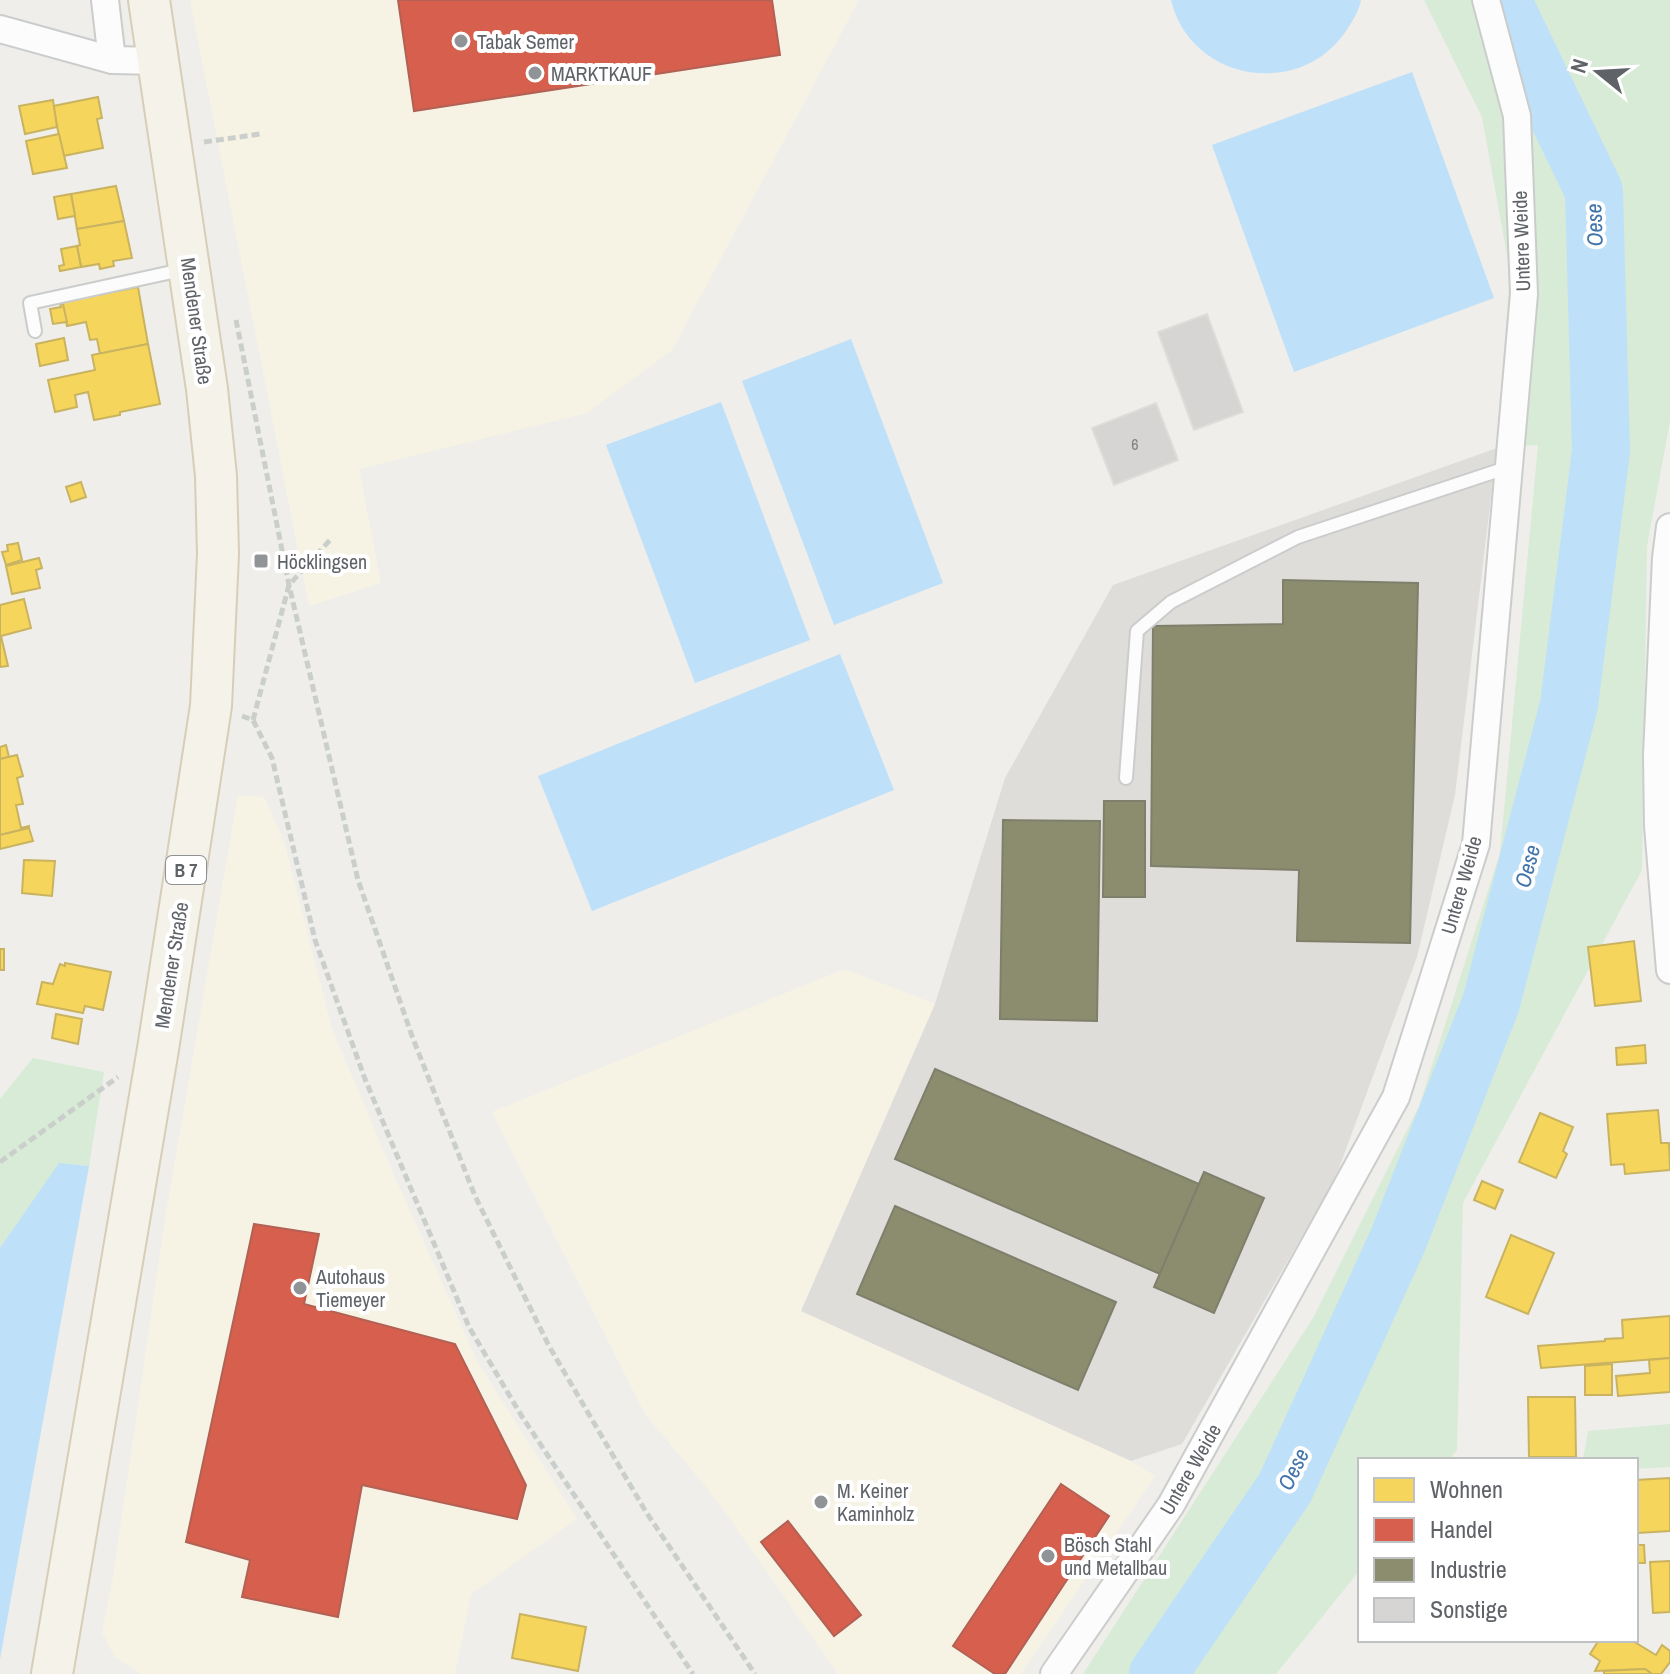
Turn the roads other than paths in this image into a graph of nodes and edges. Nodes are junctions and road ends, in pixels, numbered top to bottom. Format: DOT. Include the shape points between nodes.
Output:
graph roads {
  1 [pos="105,0"];
  2 [pos="147,0"];
  3 [pos="1486,0"];
  4 [pos="0,29"];
  5 [pos="112,60"];
  6 [pos="159,61"];
  7 [pos="189,268"];
  8 [pos="35,331"];
  9 [pos="1509,467"];
  10 [pos="1670,527"];
  11 [pos="1126,778"];
  12 [pos="1670,970"];
  13 [pos="52,1674"];
  14 [pos="1054,1674"];
  1 -- 5 [label="street"];
  2 -- 6 [label="main road, Mendener Straße / B 7"];
  3 -- 9 [label="street, Untere Weide" via="1517,116 1524,294"];
  4 -- 5 [label="street"];
  5 -- 6 [label="street"];
  6 -- 7 [label="main road, Mendener Straße / B 7"];
  7 -- 8 [label="lane" via="30,303"];
  7 -- 13 [label="main road, Mendener Straße / B 7" via="216,476 211,706"];
  9 -- 11 [label="lane" via="1298,537 1171,602 1137,631"];
  9 -- 14 [label="street, Untere Weide" via="1476,844 1396,1097 1171,1505"];
  10 -- 12 [label="street" via="1657,755"];
}
